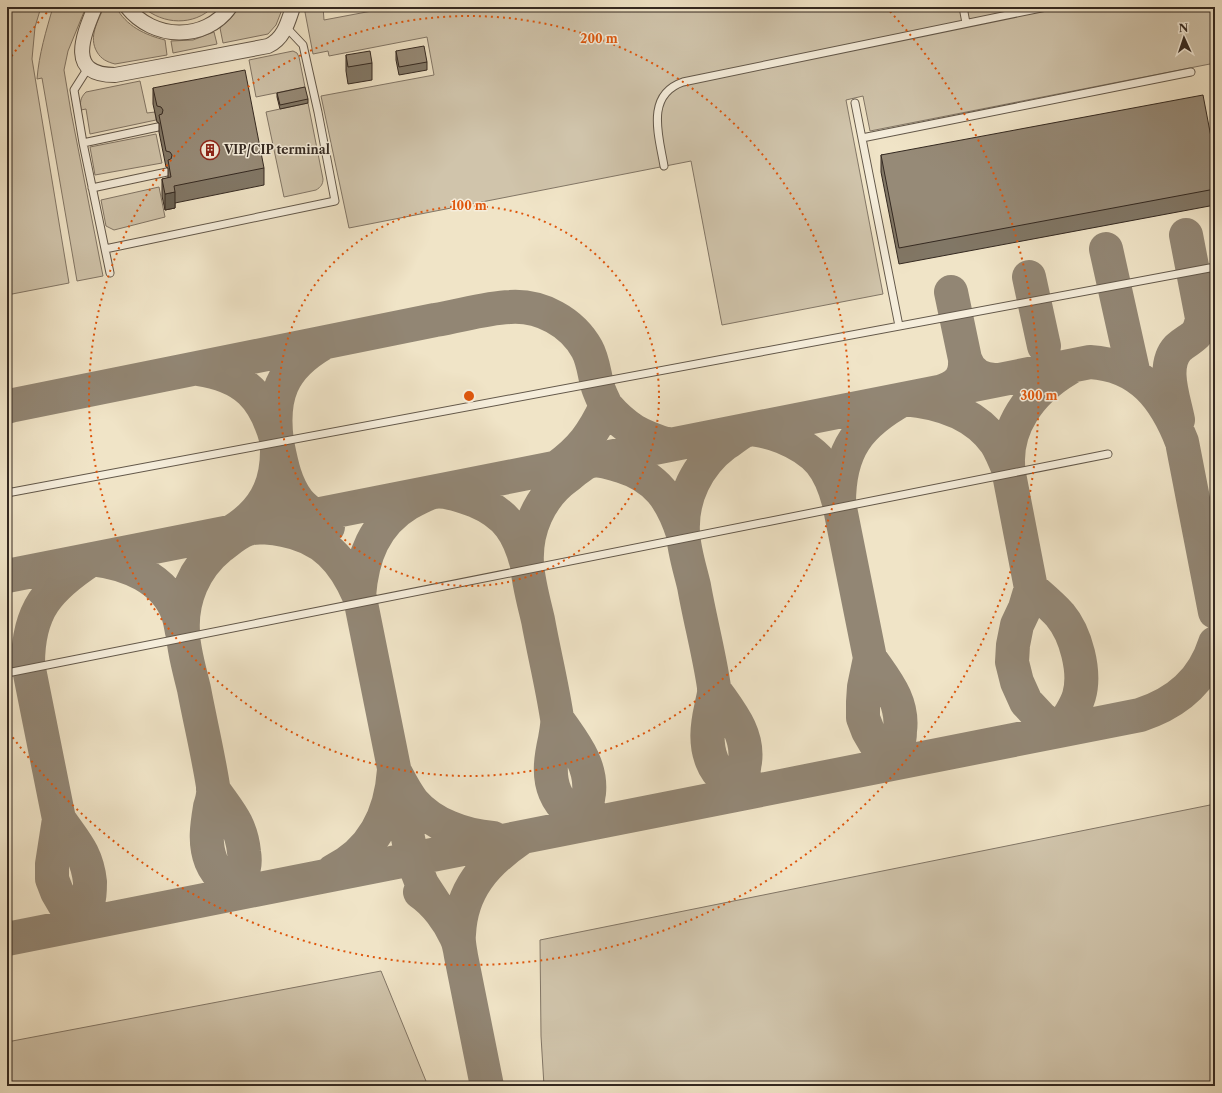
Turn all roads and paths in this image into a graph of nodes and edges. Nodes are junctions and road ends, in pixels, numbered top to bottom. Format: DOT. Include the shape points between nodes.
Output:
graph roads {
  1 [pos="95,7"];
  2 [pos="127,7"];
  3 [pos="230,7"];
  4 [pos="293,7"];
  5 [pos="963,7"];
  6 [pos="1046,7"];
  7 [pos="966,23"];
  8 [pos="286,27"];
  9 [pos="88,68"];
  10 [pos="1191,72"];
  11 [pos="855,103"];
  12 [pos="158,127"];
  13 [pos="862,138"];
  14 [pos="83,143"];
  15 [pos="664,166"];
  16 [pos="167,172"];
  17 [pos="92,188"];
  18 [pos="105,249"];
  19 [pos="1215,268"];
  20 [pos="110,273"];
  21 [pos="899,326"];
  22 [pos="1108,454"];
  23 [pos="7,492"];
  24 [pos="7,672"];
  1 -- 9 [label="street" via="83,39 84,63"];
  2 -- 3 [label="street" via="151,27 165,32 180,33 202,29 220,18"];
  4 -- 8 [label="street"];
  5 -- 7 [label="lane"];
  6 -- 7 [label="lane"];
  7 -- 15 [label="lane" via="675,85 663,95 657,112"];
  8 -- 9 [label="street" via="280,37 265,47 119,75 107,75"];
  8 -- 18 [label="lane" via="303,45 335,201"];
  9 -- 14 [label="lane" via="74,90"];
  10 -- 13 [label="lane"];
  11 -- 13 [label="lane"];
  12 -- 14 [label="lane"];
  13 -- 21 [label="lane"];
  14 -- 17 [label="lane"];
  16 -- 17 [label="lane"];
  17 -- 18 [label="lane"];
  18 -- 20 [label="lane"];
  19 -- 21 [label="lane"];
  21 -- 23 [label="lane"];
  22 -- 24 [label="lane"];
}
